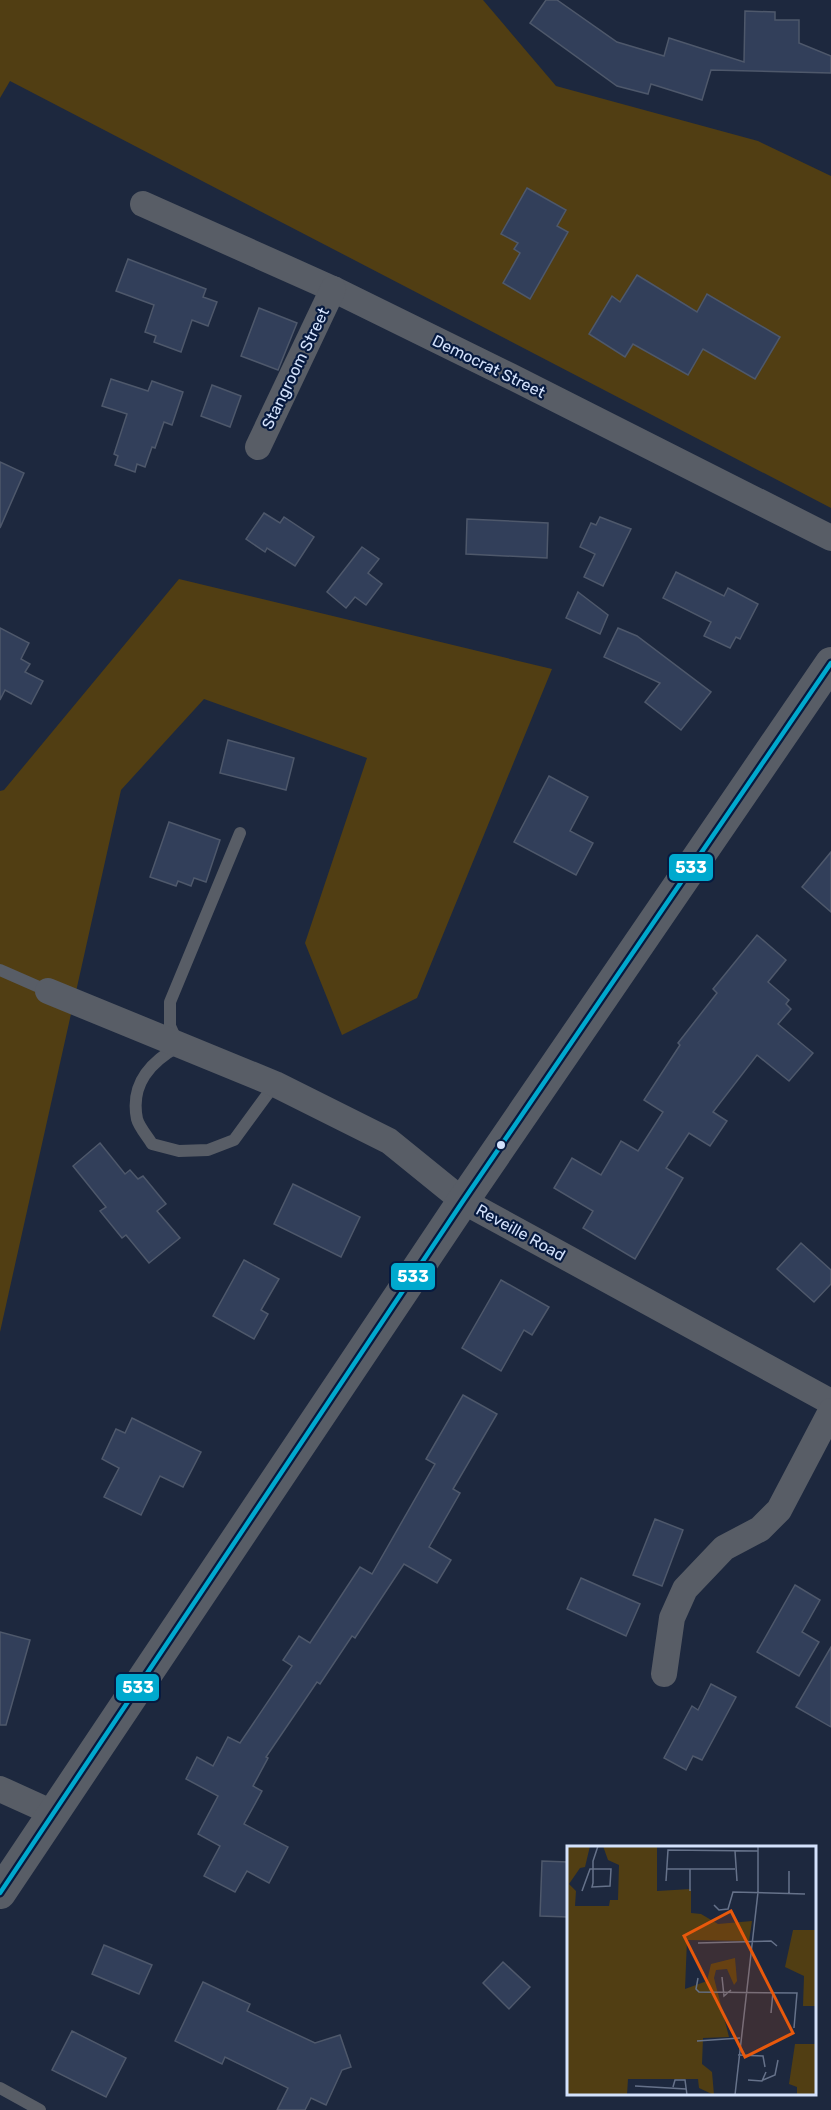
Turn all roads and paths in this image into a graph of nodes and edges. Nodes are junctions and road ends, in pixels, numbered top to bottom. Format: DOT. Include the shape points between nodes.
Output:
graph roads {
  1 [pos="143,204"];
  2 [pos="333,290"];
  3 [pos="258,447"];
  4 [pos="831,538"];
  5 [pos="831,663"];
  6 [pos="240,833"];
  7 [pos="0,970"];
  8 [pos="48,991"];
  9 [pos="179,1046"];
  10 [pos="275,1084"];
  11 [pos="463,1201"];
  12 [pos="831,1402"];
  13 [pos="831,1411"];
  14 [pos="664,1674"];
  15 [pos="0,1789"];
  16 [pos="53,1813"];
  17 [pos="0,1893"];
  18 [pos="0,2088"];
  19 [pos="40,2110"];
  1 -- 2 [label="street, Democrat Street"];
  2 -- 3 [label="street, Stangroom Street"];
  2 -- 4 [label="street, Democrat Street"];
  5 -- 11 [label="street"];
  6 -- 9 [label="lane" via="170,1002 170,1026"];
  7 -- 8 [label="lane"];
  8 -- 9 [label="street, Reveille Road"];
  9 -- 10 [label="street, Reveille Road"];
  9 -- 10 [label="lane" via="143,1074 137,1094 137,1121 152,1144 179,1151 208,1150 234,1140"];
  10 -- 11 [label="street, Reveille Road" via="389,1141"];
  11 -- 12 [label="street, Reveille Road"];
  11 -- 16 [label="street"];
  13 -- 14 [label="street" via="780,1510 759,1529 724,1548 685,1589 672,1618"];
  15 -- 16 [label="street"];
  16 -- 17 [label="street"];
  18 -- 19 [label="lane"];
}
